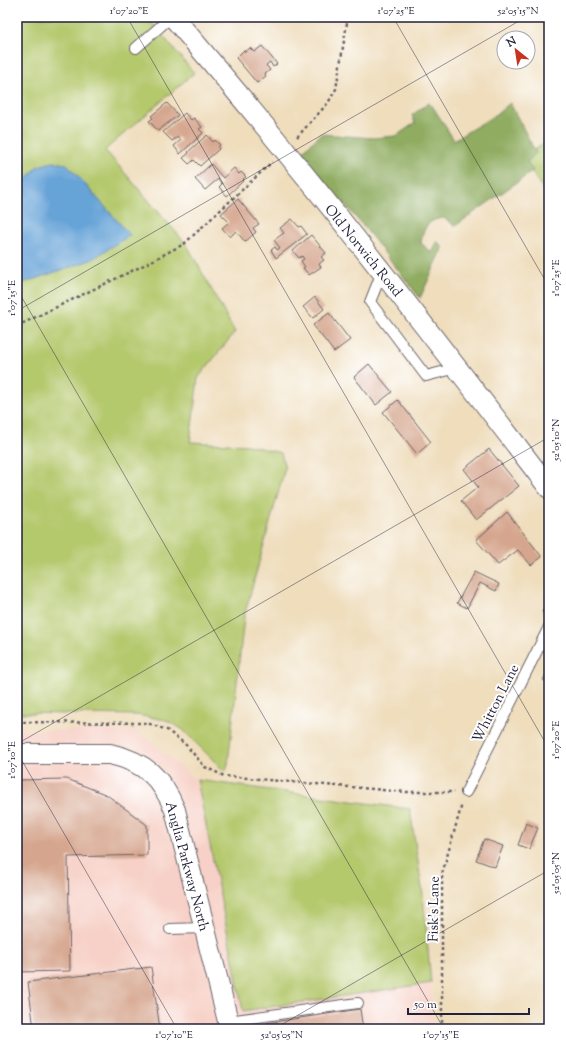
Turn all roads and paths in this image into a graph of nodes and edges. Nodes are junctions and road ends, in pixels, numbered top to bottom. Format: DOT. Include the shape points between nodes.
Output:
graph roads {
  1 [pos="172,17"];
  2 [pos="348,17"];
  3 [pos="136,48"];
  4 [pos="285,150"];
  5 [pos="382,272"];
  6 [pos="17,326"];
  7 [pos="457,368"];
  8 [pos="549,488"];
  9 [pos="549,627"];
  10 [pos="17,722"];
  11 [pos="17,754"];
  12 [pos="466,792"];
  13 [pos="204,928"];
  14 [pos="170,929"];
  15 [pos="358,1003"];
  16 [pos="229,1025"];
  17 [pos="442,1029"];
  1 -- 3 [label="lane"];
  1 -- 4 [label="street, Old Norwich Road"];
  2 -- 4 [label="path" via="336,89 328,103"];
  4 -- 5 [label="street, Old Norwich Road"];
  4 -- 6 [label="path" via="184,244"];
  5 -- 7 [label="street, Old Norwich Road"];
  5 -- 7 [label="lane" via="370,302 426,376"];
  7 -- 8 [label="street, Old Norwich Road"];
  9 -- 12 [label="lane, Whitton Lane"];
  10 -- 12 [label="path" via="147,723 167,730 185,744 205,767 224,776 406,792"];
  11 -- 13 [label="street, Anglia Parkway North" via="110,754 135,762 152,773 165,789 175,810"];
  12 -- 17 [label="path, Fisk's Lane" via="442,874"];
  13 -- 14 [label="lane"];
  13 -- 16 [label="street, Anglia Parkway North"];
  15 -- 16 [label="lane"];
}
